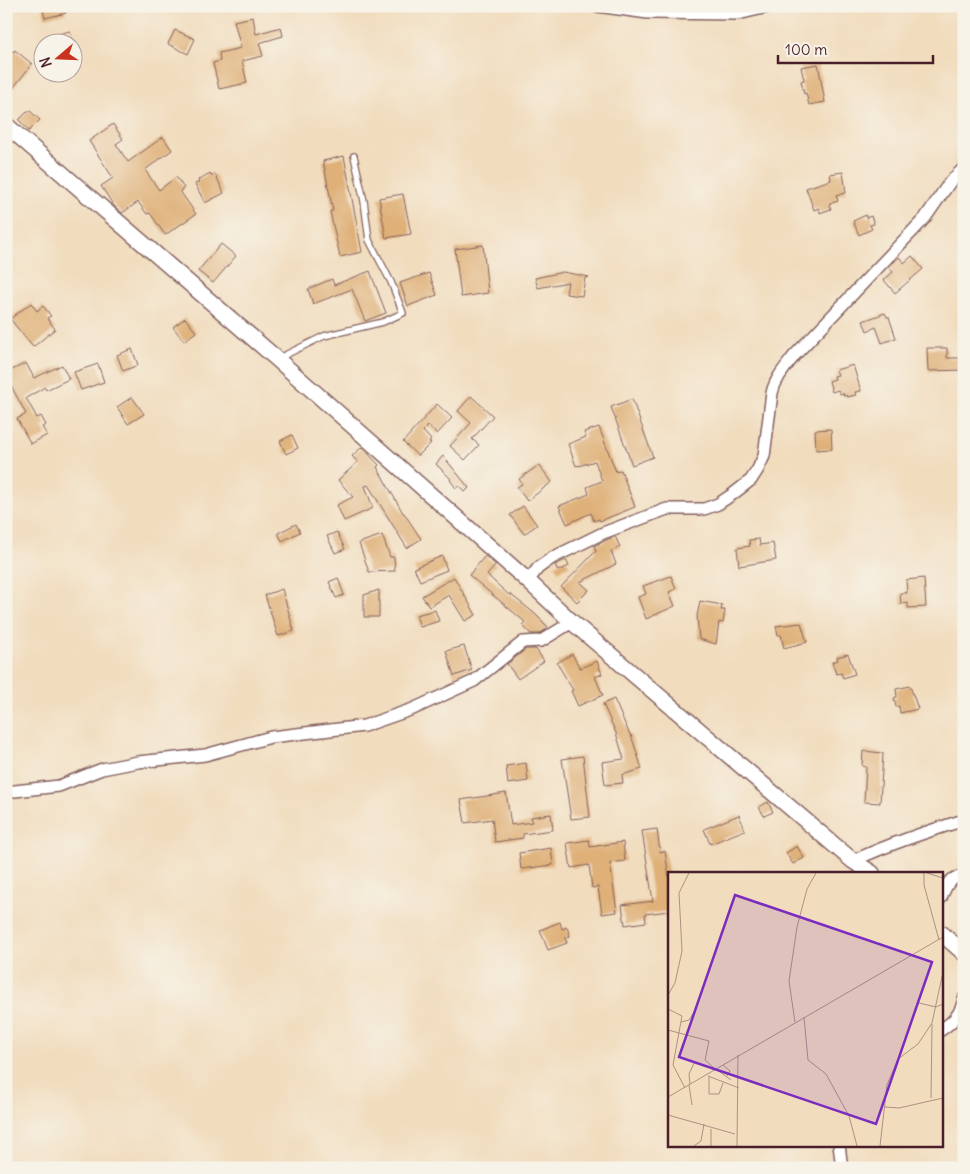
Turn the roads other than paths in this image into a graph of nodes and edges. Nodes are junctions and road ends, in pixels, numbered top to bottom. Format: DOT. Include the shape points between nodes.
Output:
graph roads {
  1 [pos="597,6"];
  2 [pos="771,6"];
  3 [pos="6,125"];
  4 [pos="354,156"];
  5 [pos="964,168"];
  6 [pos="277,359"];
  7 [pos="528,581"];
  8 [pos="572,622"];
  9 [pos="6,792"];
  10 [pos="964,820"];
  11 [pos="853,861"];
  12 [pos="870,872"];
  13 [pos="964,878"];
  14 [pos="942,895"];
  15 [pos="942,934"];
  16 [pos="964,953"];
  17 [pos="964,998"];
  18 [pos="942,1029"];
  19 [pos="839,1146"];
  20 [pos="842,1168"];
  1 -- 2 [label="street" via="648,13 738,14"];
  3 -- 6 [label="street"];
  4 -- 6 [label="lane" via="369,240 403,313 383,322 324,336"];
  5 -- 7 [label="street" via="925,218 794,356 779,376 772,393 764,456 750,480 718,504 704,509 667,509 578,544 538,568"];
  6 -- 7 [label="street"];
  7 -- 8 [label="street"];
  8 -- 9 [label="street" via="541,641 523,642 474,681 413,709 364,726 270,737 205,755 102,769 59,786"];
  8 -- 11 [label="street"];
  10 -- 11 [label="street" via="898,841"];
  11 -- 12 [label="street"];
  13 -- 14 [label="street" via="952,879"];
  15 -- 16 [label="street"];
  17 -- 18 [label="street" via="958,1015"];
  19 -- 20 [label="street"];
}
